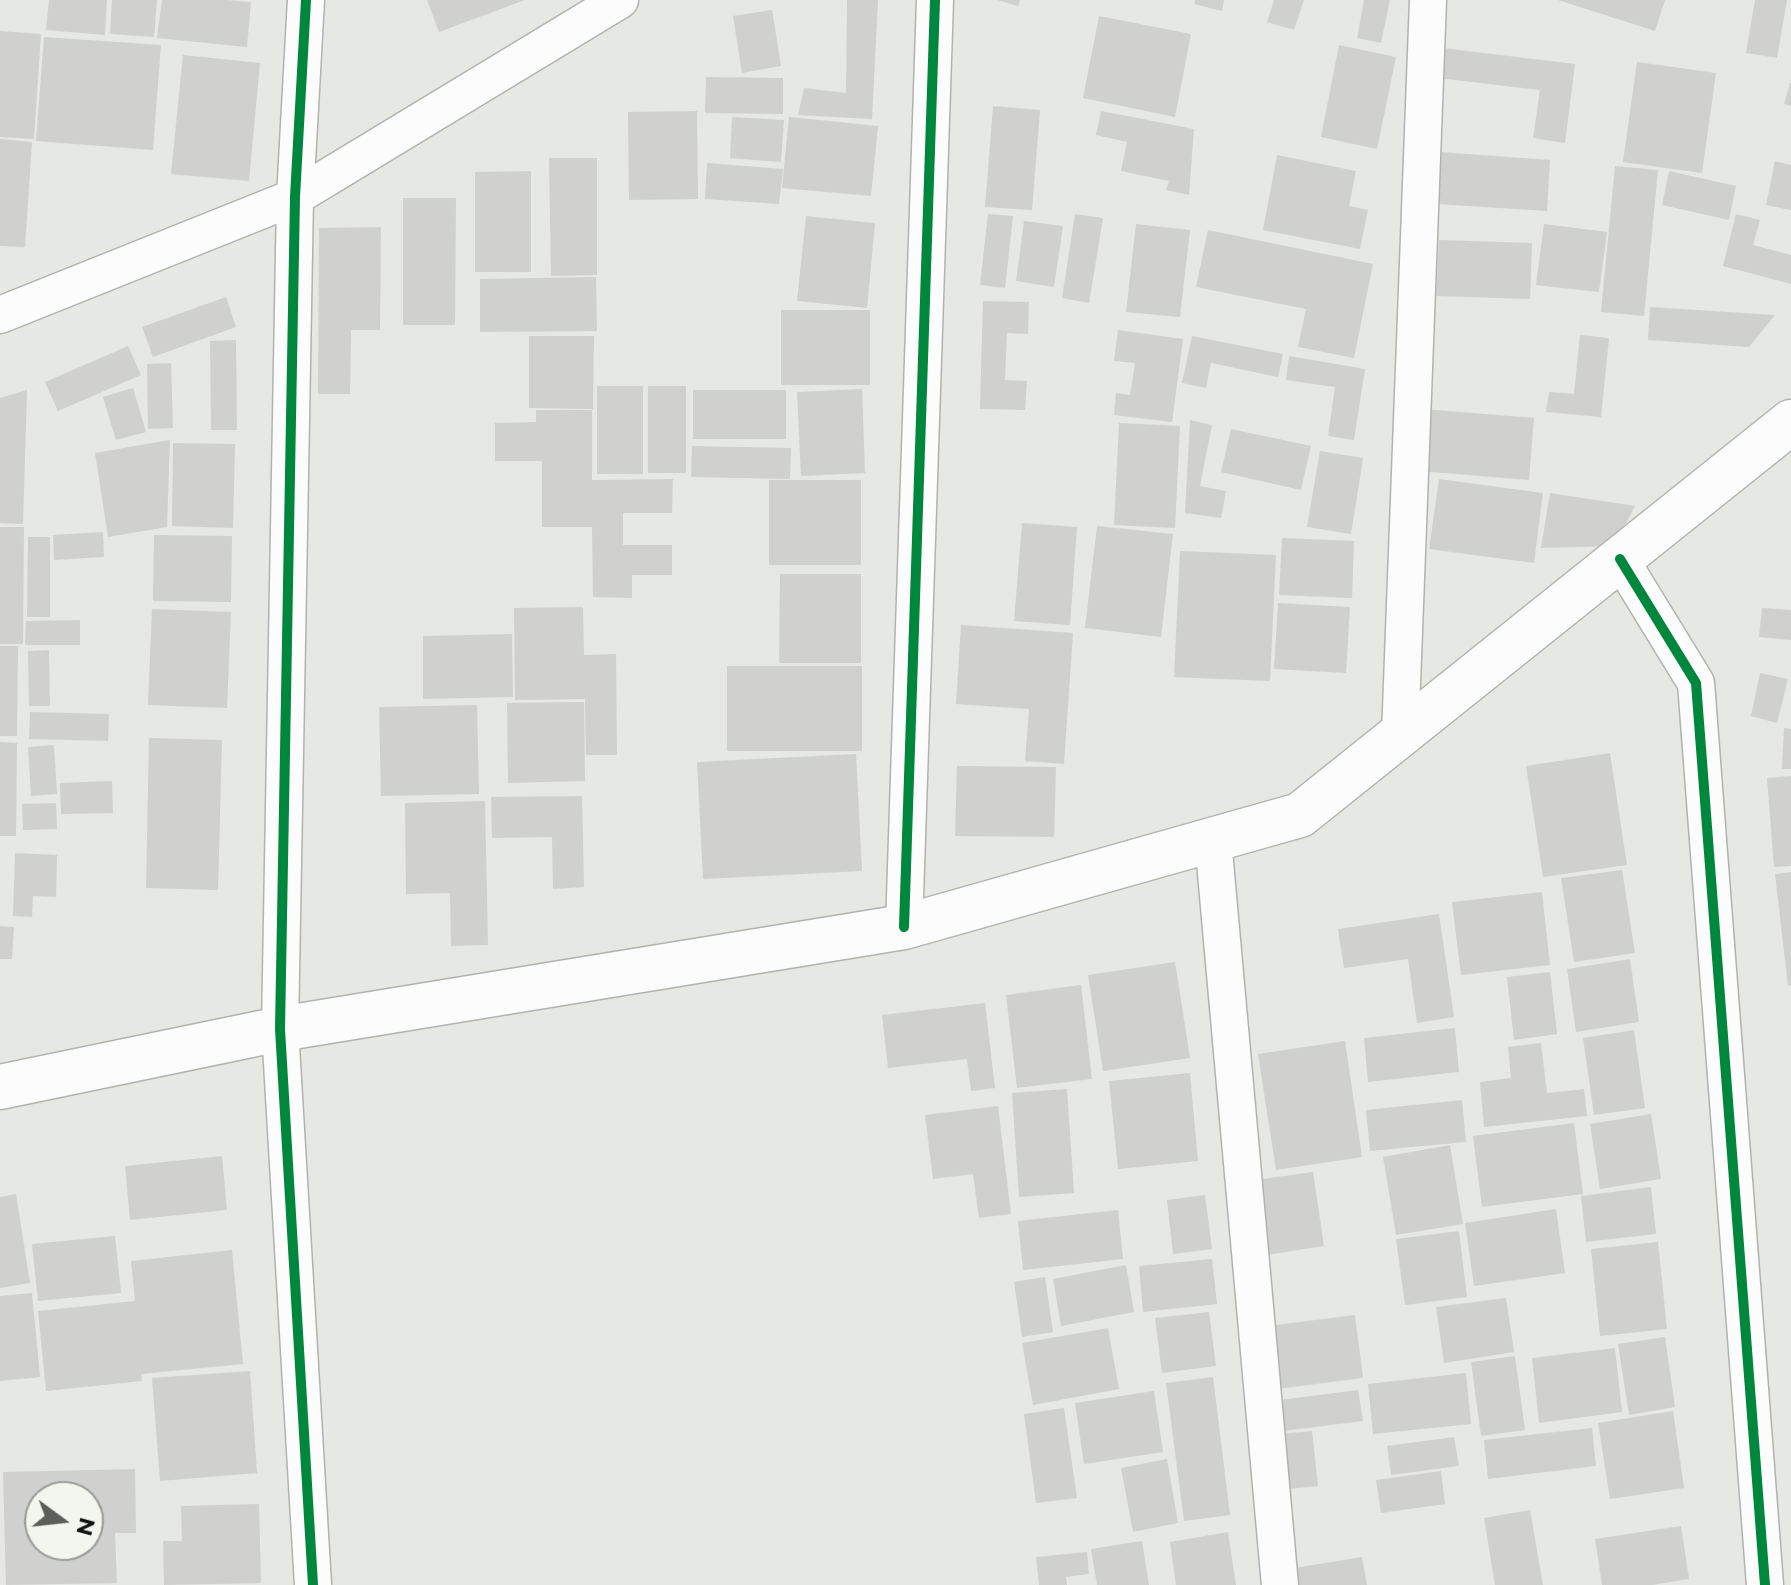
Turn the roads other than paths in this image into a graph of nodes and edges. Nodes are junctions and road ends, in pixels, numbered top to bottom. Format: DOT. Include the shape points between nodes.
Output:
graph roads {
  1 [pos="306,0"];
  2 [pos="620,0"];
  3 [pos="935,0"];
  4 [pos="1428,0"];
  5 [pos="295,197"];
  6 [pos="0,315"];
  7 [pos="1791,422"];
  8 [pos="1620,559"];
  9 [pos="1400,736"];
  10 [pos="1213,840"];
  11 [pos="904,927"];
  12 [pos="280,1029"];
  13 [pos="0,1087"];
  14 [pos="313,1585"];
  15 [pos="1280,1585"];
  16 [pos="1765,1585"];
  1 -- 5 [label="street"];
  2 -- 5 [label="street"];
  3 -- 11 [label="street"];
  4 -- 9 [label="street"];
  5 -- 6 [label="street"];
  5 -- 12 [label="street"];
  7 -- 8 [label="main road"];
  8 -- 9 [label="main road"];
  8 -- 16 [label="street" via="1696,683"];
  9 -- 10 [label="main road" via="1300,815"];
  10 -- 11 [label="main road"];
  10 -- 15 [label="street"];
  11 -- 12 [label="main road"];
  12 -- 13 [label="main road"];
  12 -- 14 [label="street"];
}
